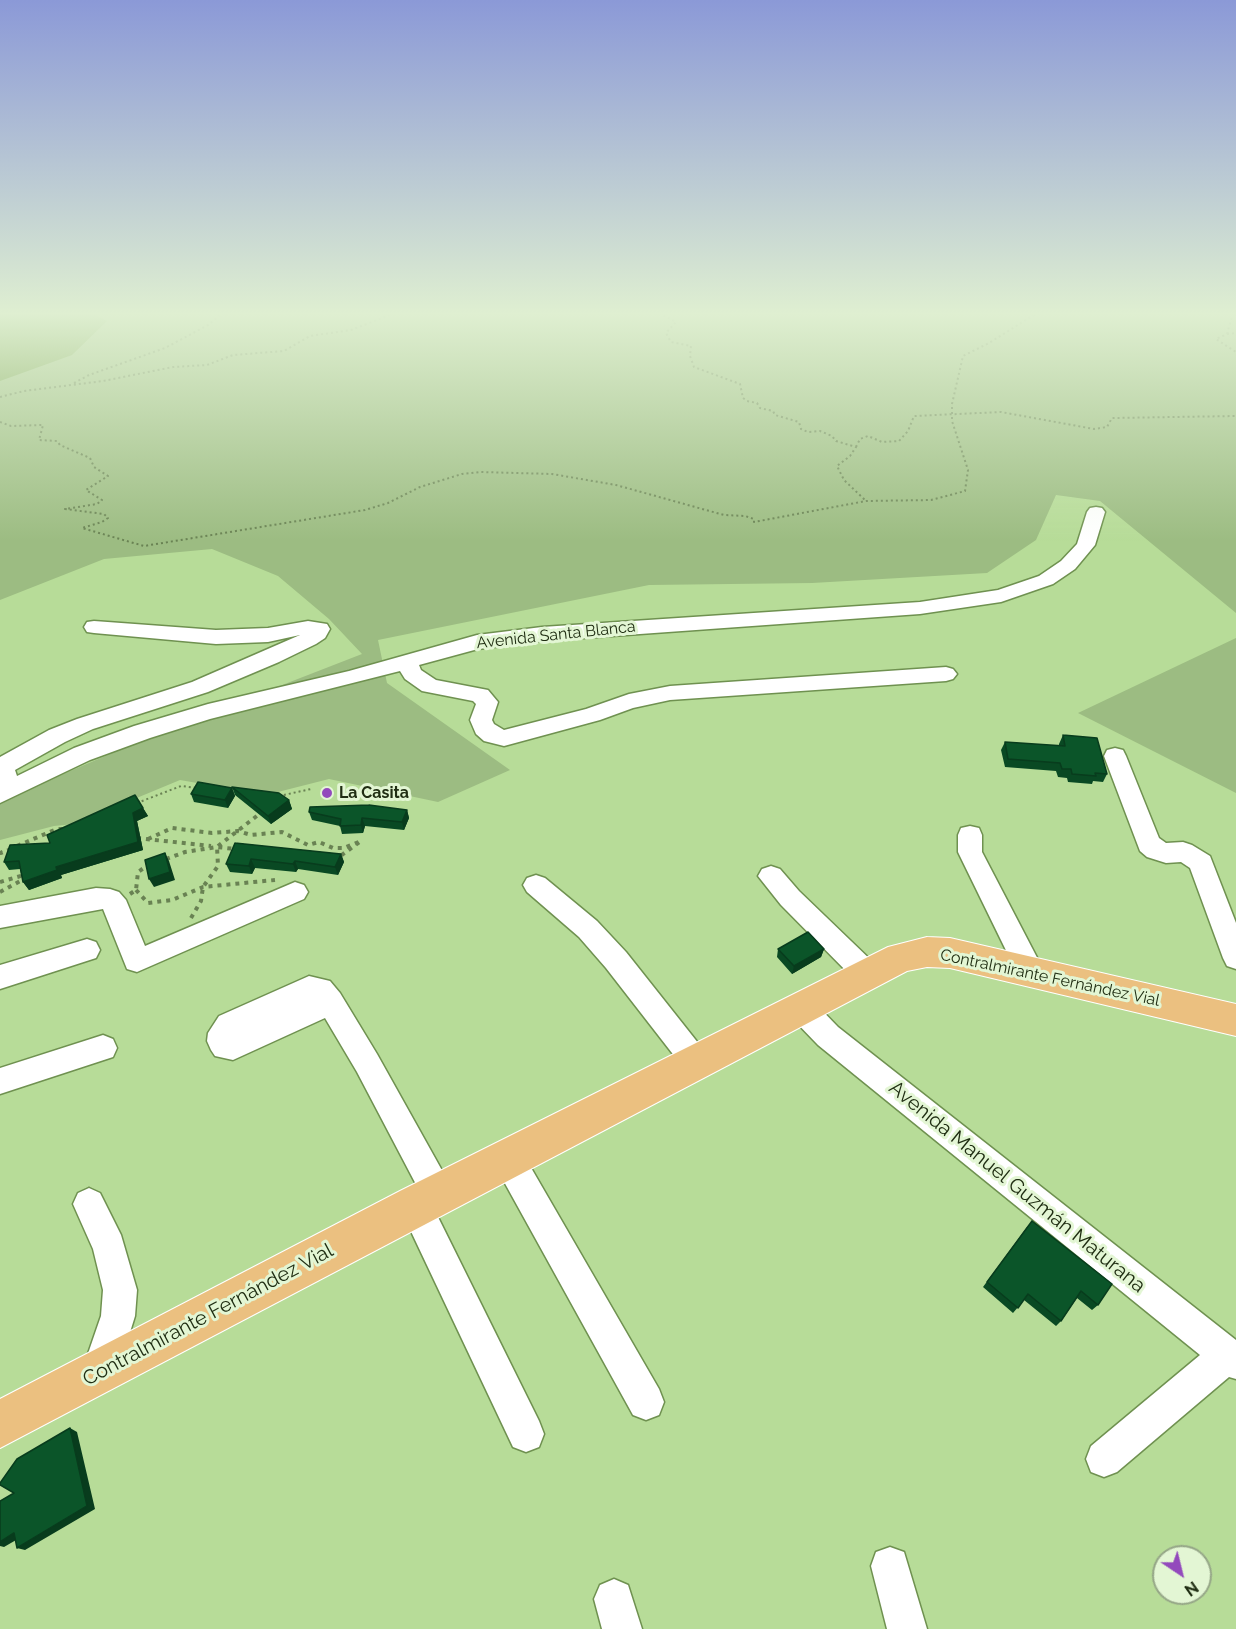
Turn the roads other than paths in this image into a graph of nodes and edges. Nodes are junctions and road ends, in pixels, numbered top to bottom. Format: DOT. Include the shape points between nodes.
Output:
graph roads {
  1 [pos="1096,512"];
  2 [pos="94,627"];
  3 [pos="406,662"];
  4 [pos="946,674"];
  5 [pos="1115,756"];
  6 [pos="2,785"];
  7 [pos="970,835"];
  8 [pos="771,876"];
  9 [pos="536,885"];
  10 [pos="288,886"];
  11 [pos="0,917"];
  12 [pos="87,950"];
  13 [pos="1236,958"];
  14 [pos="1030,971"];
  15 [pos="867,974"];
  16 [pos="0,978"];
  17 [pos="330,1002"];
  18 [pos="801,1008"];
  19 [pos="1236,1020"];
  20 [pos="103,1048"];
  21 [pos="696,1062"];
  22 [pos="0,1081"];
  23 [pos="508,1158"];
  24 [pos="427,1200"];
  25 [pos="88,1204"];
  26 [pos="1232,1358"];
  27 [pos="100,1371"];
  28 [pos="646,1402"];
  29 [pos="0,1424"];
  30 [pos="526,1434"];
  31 [pos="1104,1459"];
  32 [pos="890,1566"];
  33 [pos="907,1629"];
  1 -- 3 [label="street, Avenida Santa Blanca" via="1086,545 1068,565 1039,583 1000,596 920,608 542,634 477,642"];
  2 -- 6 [label="street" via="216,637 320,629 309,639 210,682 57,736 6,764"];
  3 -- 4 [label="street" via="423,683 485,698 487,707 481,720 484,728 504,738 629,701 670,693"];
  3 -- 6 [label="street, Avenida Santa Blanca" via="142,732 43,773"];
  5 -- 13 [label="street" via="1149,844 1166,853 1183,852 1201,863"];
  7 -- 14 [label="street" via="970,852"];
  8 -- 15 [label="street"];
  9 -- 21 [label="street" via="588,929"];
  10 -- 11 [label="street" via="137,961 117,907 110,899 96,898"];
  12 -- 16 [label="street"];
  14 -- 15 [label="main road, Contralmirante Fernández Vial" via="950,953 927,952 900,958"];
  14 -- 19 [label="main road, Contralmirante Fernández Vial"];
  15 -- 18 [label="main road, Contralmirante Fernández Vial"];
  17 -- 24 [label="street" via="367,1063"];
  18 -- 21 [label="main road, Contralmirante Fernández Vial"];
  18 -- 26 [label="street, Avenida Manuel Guzmán Maturana" via="828,1036"];
  20 -- 22 [label="street"];
  21 -- 23 [label="main road, Contralmirante Fernández Vial"];
  23 -- 24 [label="main road, Contralmirante Fernández Vial"];
  23 -- 28 [label="street"];
  24 -- 27 [label="main road, Contralmirante Fernández Vial"];
  24 -- 30 [label="street"];
  25 -- 27 [label="street" via="109,1247 120,1290 118,1316"];
  26 -- 31 [label="street"];
  27 -- 29 [label="main road, Contralmirante Fernández Vial"];
  32 -- 33 [label="street"];
}
